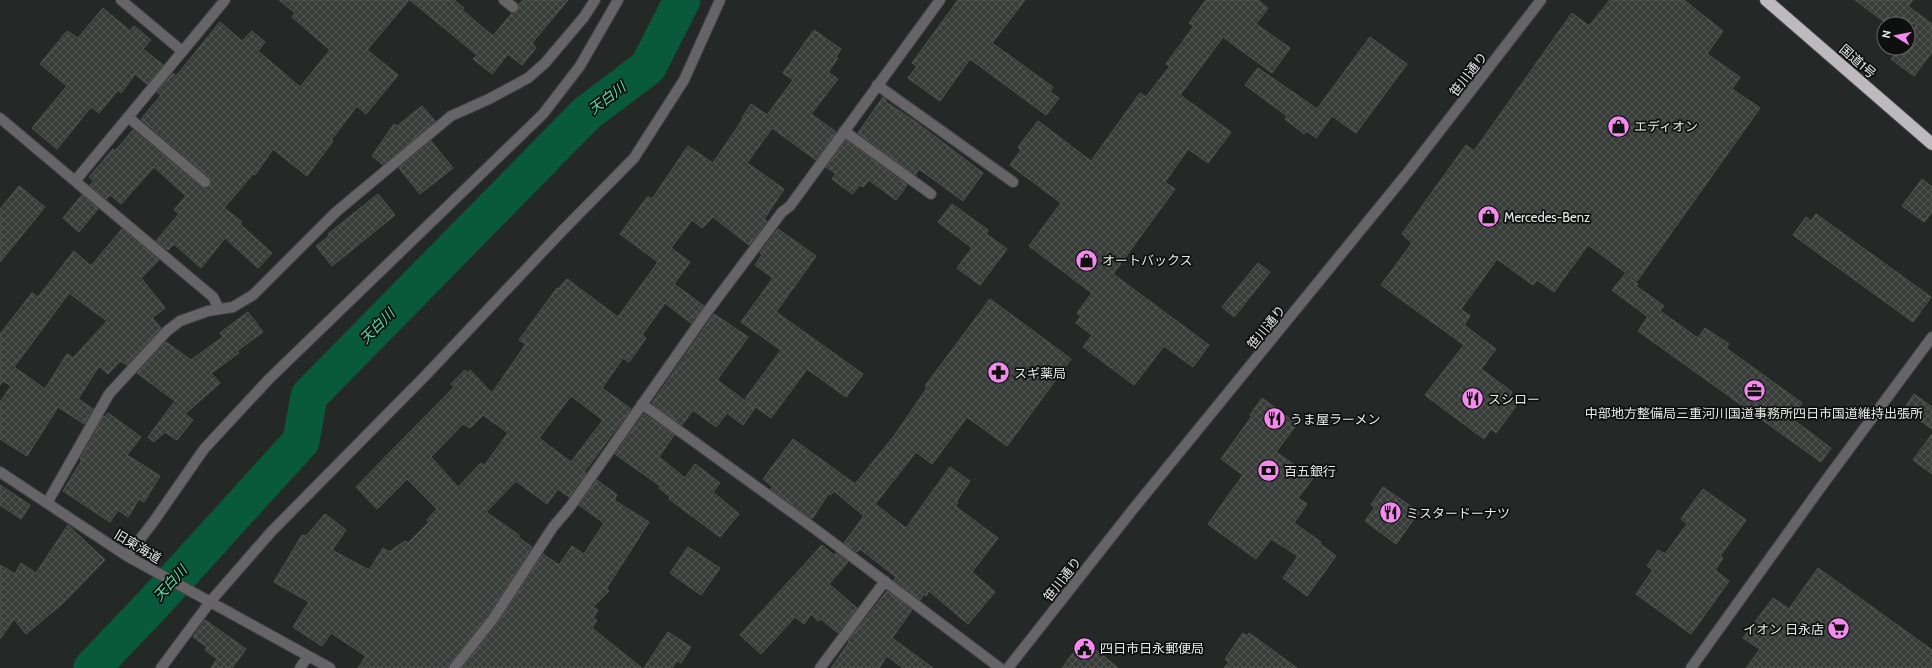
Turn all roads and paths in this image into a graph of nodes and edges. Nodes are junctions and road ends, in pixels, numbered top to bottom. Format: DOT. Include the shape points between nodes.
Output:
graph roads {
  1 [pos="121,0"];
  2 [pos="226,0"];
  3 [pos="504,0"];
  4 [pos="595,0"];
  5 [pos="618,0"];
  6 [pos="720,0"];
  7 [pos="940,0"];
  8 [pos="1541,0"];
  9 [pos="1766,0"];
  10 [pos="513,7"];
  11 [pos="182,51"];
  12 [pos="877,85"];
  13 [pos="128,117"];
  14 [pos="0,118"];
  15 [pos="844,131"];
  16 [pos="1932,144"];
  17 [pos="75,181"];
  18 [pos="204,182"];
  19 [pos="1013,182"];
  20 [pos="931,194"];
  21 [pos="219,309"];
  22 [pos="1932,337"];
  23 [pos="642,404"];
  24 [pos="0,472"];
  25 [pos="47,503"];
  26 [pos="130,557"];
  27 [pos="885,581"];
  28 [pos="210,602"];
  29 [pos="308,656"];
  30 [pos="161,668"];
  31 [pos="300,668"];
  32 [pos="330,668"];
  33 [pos="454,668"];
  34 [pos="820,668"];
  35 [pos="1000,668"];
  36 [pos="1008,668"];
  37 [pos="1691,668"];
  1 -- 11 [label="street"];
  2 -- 11 [label="street"];
  3 -- 10 [label="street"];
  4 -- 21 [label="street" via="545,63 528,78 451,116 336,212 253,295 233,307"];
  5 -- 26 [label="street" via="580,66 543,114 231,418 204,449"];
  6 -- 28 [label="street" via="684,80 634,158 426,375 270,532"];
  7 -- 12 [label="street"];
  8 -- 36 [label="street, 笹川通り" via="1408,172 1134,508"];
  9 -- 16 [label="highway, 国道1号"];
  11 -- 13 [label="street"];
  12 -- 15 [label="street"];
  12 -- 19 [label="street"];
  13 -- 17 [label="street"];
  13 -- 18 [label="street"];
  14 -- 17 [label="street"];
  15 -- 20 [label="street"];
  15 -- 23 [label="street" via="790,206 782,212 707,312"];
  17 -- 21 [label="street" via="213,297"];
  21 -- 25 [label="street" via="180,321 127,373 109,394"];
  22 -- 37 [label="street"];
  23 -- 27 [label="street"];
  23 -- 33 [label="street" via="570,507 553,527 493,619"];
  24 -- 25 [label="street, 旧東海道"];
  25 -- 26 [label="street, 旧東海道"];
  26 -- 28 [label="street, 旧東海道"];
  27 -- 34 [label="street"];
  27 -- 35 [label="street"];
  28 -- 29 [label="street, 旧東海道"];
  28 -- 30 [label="street"];
  29 -- 31 [label="street"];
  29 -- 32 [label="street, 旧東海道"];
}
